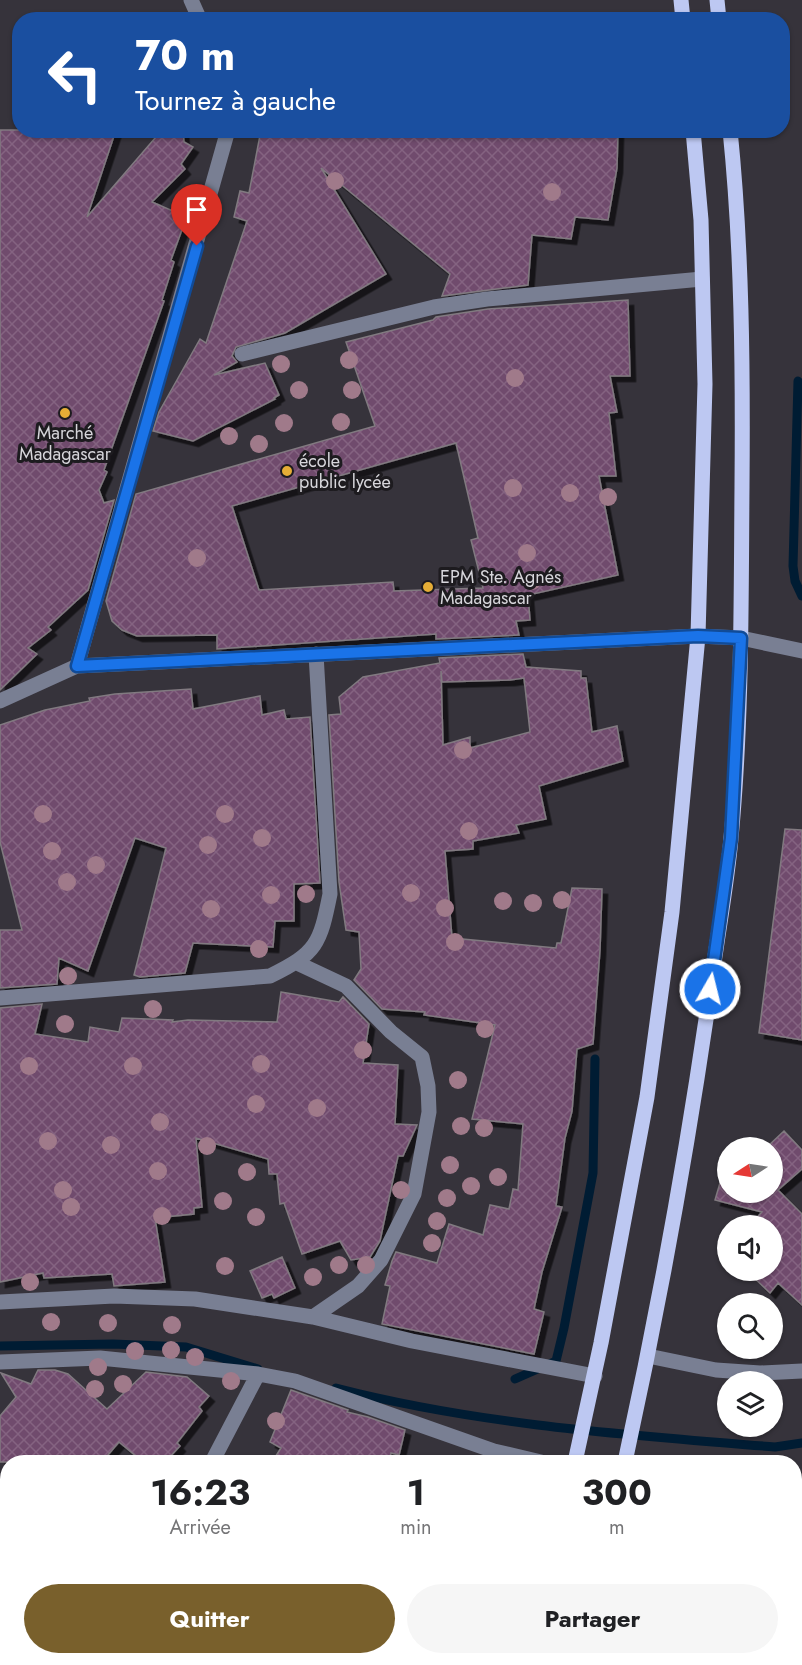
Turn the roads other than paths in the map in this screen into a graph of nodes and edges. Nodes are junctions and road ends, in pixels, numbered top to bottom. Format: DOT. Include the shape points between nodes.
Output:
graph roads {
  1 [pos="226,138"];
  2 [pos="694,138"];
  3 [pos="731,138"];
  4 [pos="702,279"];
  5 [pos="242,354"];
  6 [pos="698,636"];
  7 [pos="741,638"];
  8 [pos="802,651"];
  9 [pos="316,654"];
  10 [pos="77,666"];
  11 [pos="0,701"];
  12 [pos="297,963"];
  13 [pos="0,998"];
  14 [pos="0,1302"];
  15 [pos="313,1317"];
  16 [pos="648,1356"];
  17 [pos="0,1362"];
  18 [pos="802,1371"];
  19 [pos="258,1374"];
  20 [pos="593,1383"];
  21 [pos="216,1455"];
  22 [pos="511,1455"];
  23 [pos="576,1455"];
  24 [pos="626,1455"];
  1 -- 10 [label="street"];
  2 -- 4 [label="main road"];
  3 -- 7 [label="main road" via="743,396"];
  4 -- 5 [label="street" via="434,307"];
  4 -- 6 [label="main road" via="705,384"];
  6 -- 7 [label="street"];
  6 -- 9 [label="street"];
  6 -- 20 [label="main road" via="672,912 648,1085"];
  7 -- 8 [label="street"];
  7 -- 16 [label="main road" via="731,838 698,1076"];
  9 -- 10 [label="street"];
  9 -- 12 [label="street" via="330,894 316,944"];
  10 -- 11 [label="street"];
  12 -- 13 [label="street" via="270,975"];
  12 -- 15 [label="street" via="346,986 422,1057 428,1086 429,1112 414,1194 381,1260 358,1286"];
  14 -- 15 [label="street" via="114,1296 195,1299"];
  15 -- 20 [label="street"];
  16 -- 18 [label="street" via="716,1370"];
  16 -- 24 [label="main road"];
  17 -- 19 [label="street" via="100,1358"];
  19 -- 21 [label="street"];
  19 -- 22 [label="street" via="295,1381"];
  20 -- 23 [label="main road"];
}
